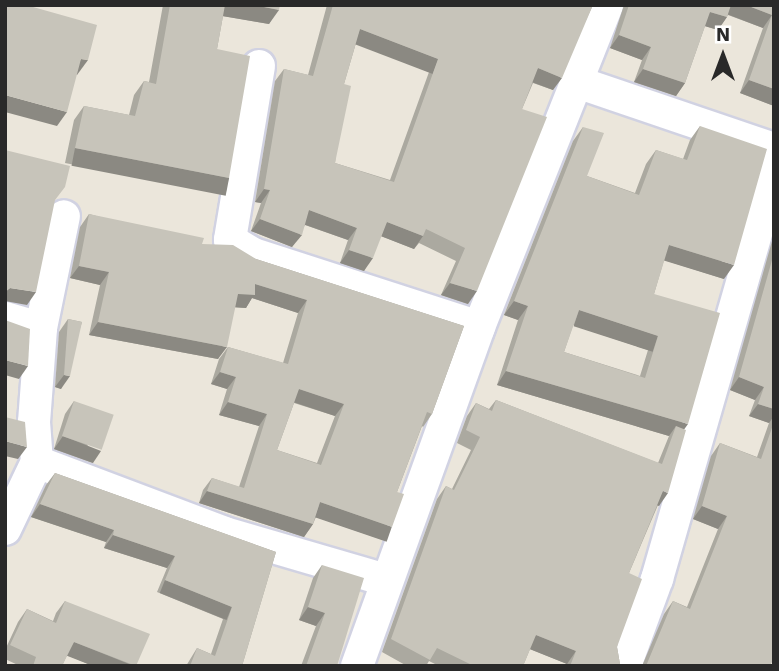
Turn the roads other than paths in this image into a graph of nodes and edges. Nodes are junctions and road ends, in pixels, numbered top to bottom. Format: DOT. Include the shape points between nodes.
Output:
graph roads {
  1 [pos="607,5"];
  2 [pos="260,66"];
  3 [pos="577,82"];
  4 [pos="774,149"];
  5 [pos="774,170"];
  6 [pos="64,216"];
  7 [pos="5,318"];
  8 [pos="479,327"];
  9 [pos="41,328"];
  10 [pos="37,462"];
  11 [pos="5,529"];
  12 [pos="386,580"];
  13 [pos="357,666"];
  14 [pos="625,666"];
  1 -- 3 [label="street"];
  2 -- 8 [label="street" via="230,240 253,254"];
  3 -- 4 [label="street"];
  3 -- 8 [label="street"];
  5 -- 14 [label="street" via="657,579"];
  6 -- 9 [label="street"];
  7 -- 9 [label="street"];
  8 -- 12 [label="street"];
  9 -- 10 [label="street" via="34,422"];
  10 -- 11 [label="street"];
  10 -- 12 [label="street" via="225,533"];
  12 -- 13 [label="street"];
}
